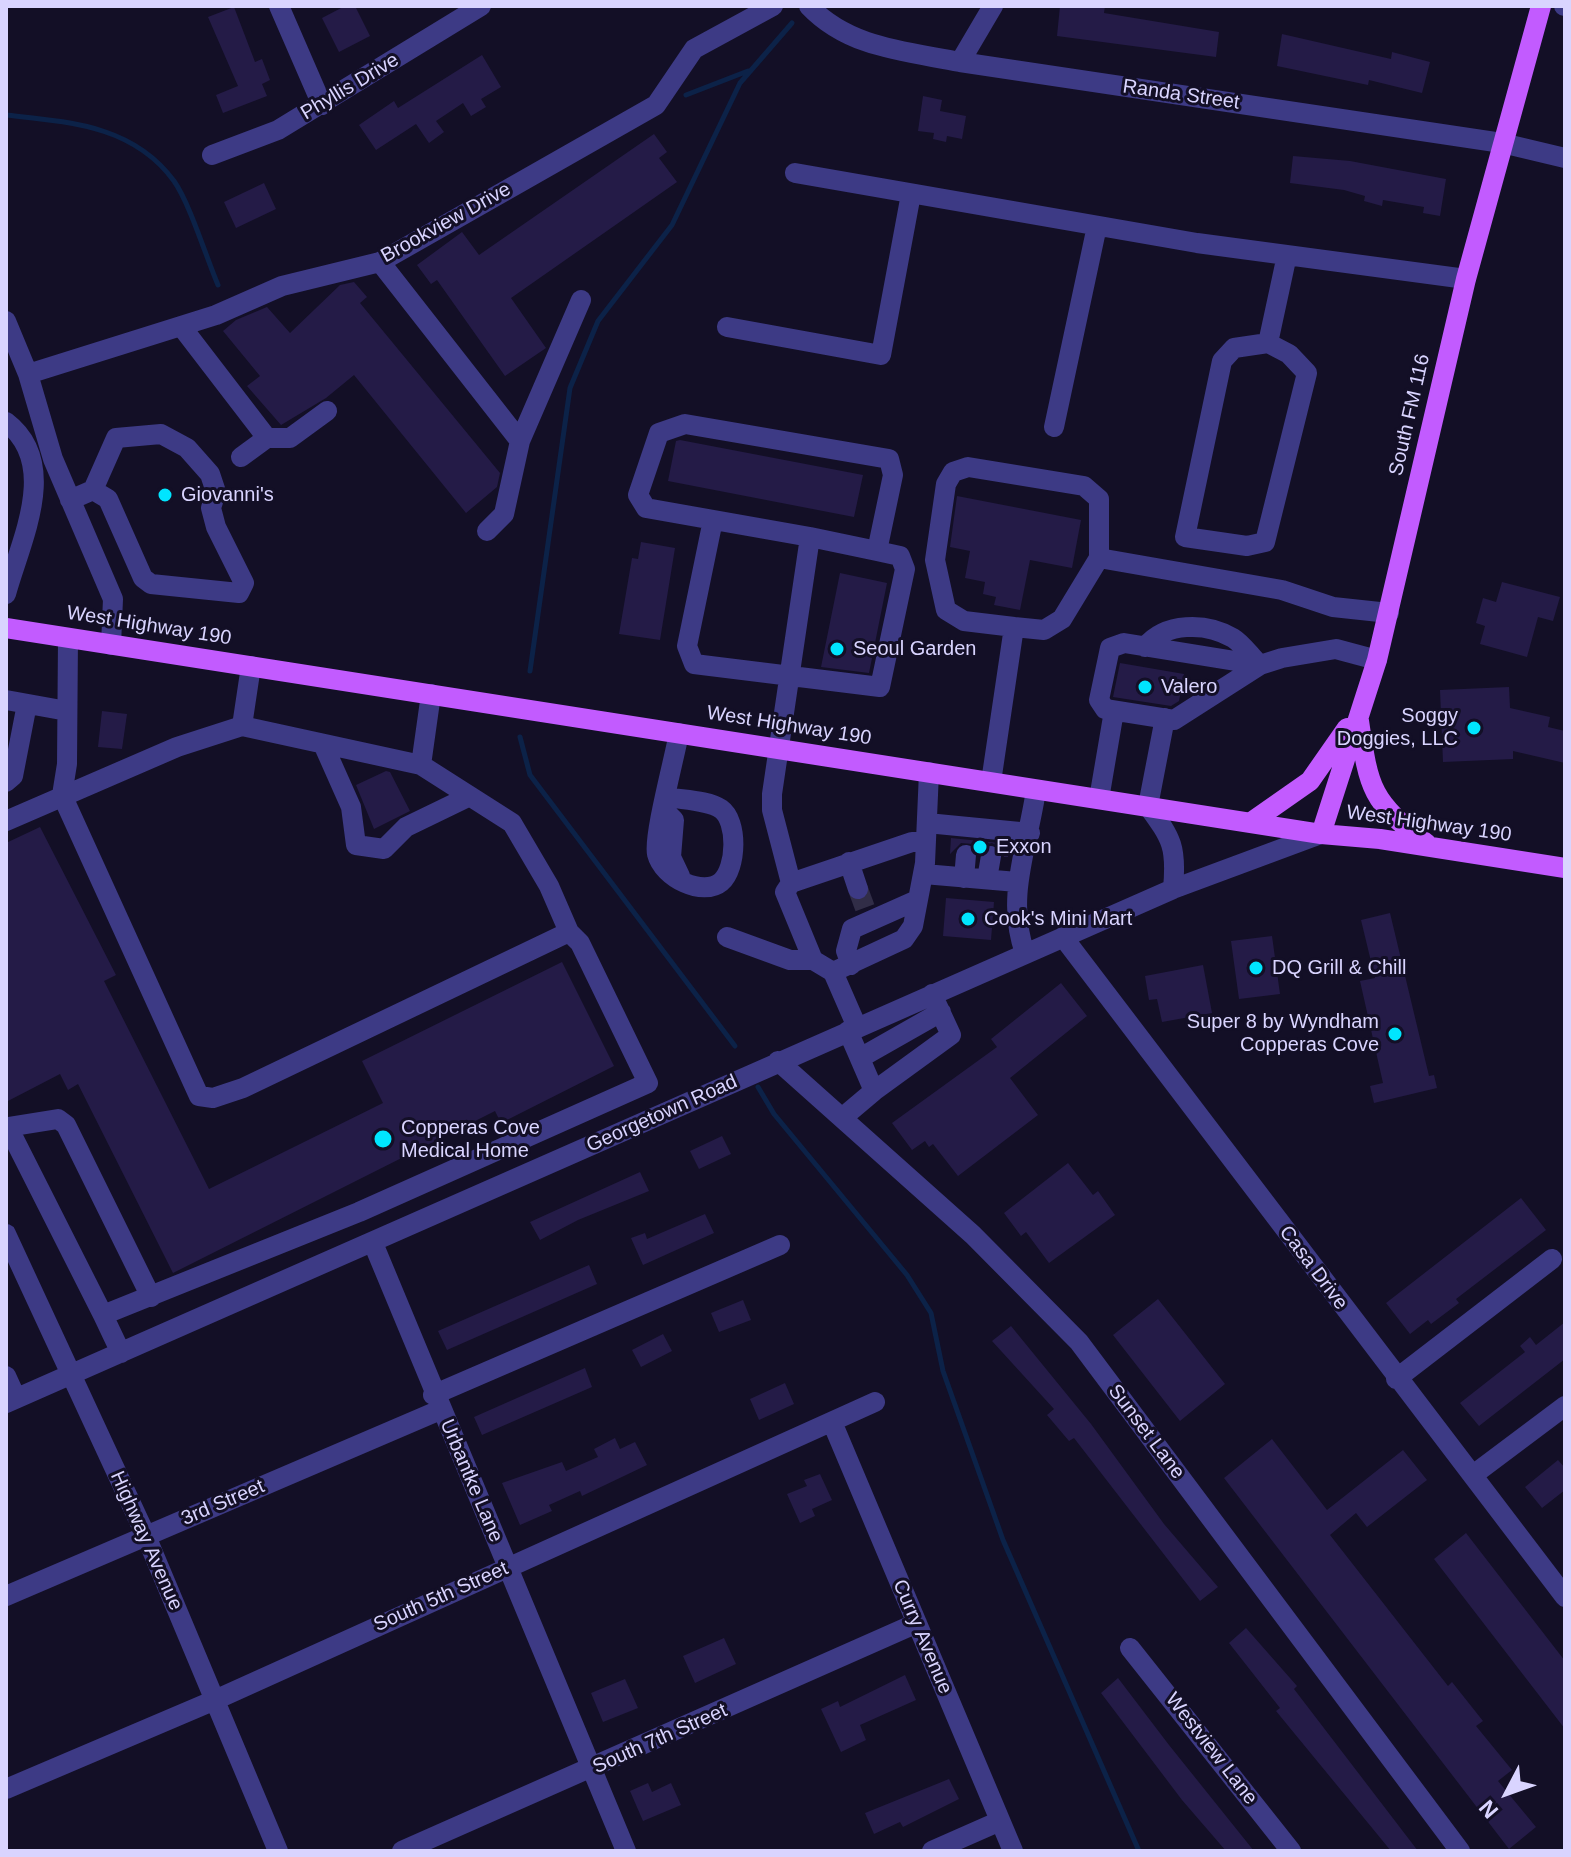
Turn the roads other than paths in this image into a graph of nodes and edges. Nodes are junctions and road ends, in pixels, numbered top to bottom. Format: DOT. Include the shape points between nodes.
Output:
graph roads {
  1 [pos="279,6"];
  2 [pos="481,6"];
  3 [pos="773,6"];
  4 [pos="809,6"];
  5 [pos="993,6"];
  6 [pos="1541,6"];
  7 [pos="960,62"];
  8 [pos="322,105"];
  9 [pos="1502,143"];
  10 [pos="212,155"];
  11 [pos="1565,158"];
  12 [pos="795,173"];
  13 [pos="911,194"];
  14 [pos="1097,226"];
  15 [pos="1287,255"];
  16 [pos="380,262"];
  17 [pos="1466,279"];
  18 [pos="581,300"];
  19 [pos="6,321"];
  20 [pos="181,326"];
  21 [pos="727,327"];
  22 [pos="1268,343"];
  23 [pos="28,374"];
  24 [pos="327,411"];
  25 [pos="6,422"];
  26 [pos="1054,427"];
  27 [pos="267,438"];
  28 [pos="520,441"];
  29 [pos="241,457"];
  30 [pos="93,490"];
  31 [pos="70,500"];
  32 [pos="713,520"];
  33 [pos="487,531"];
  34 [pos="810,537"];
  35 [pos="877,551"];
  36 [pos="1099,558"];
  37 [pos="10,560"];
  38 [pos="6,594"];
  39 [pos="1389,613"];
  40 [pos="1014,627"];
  41 [pos="6,628"];
  42 [pos="68,638"];
  43 [pos="111,645"];
  44 [pos="1377,660"];
  45 [pos="1260,665"];
  46 [pos="251,666"];
  47 [pos="788,677"];
  48 [pos="431,694"];
  49 [pos="6,700"];
  50 [pos="27,704"];
  51 [pos="67,711"];
  52 [pos="1114,711"];
  53 [pos="1360,711"];
  54 [pos="1165,718"];
  55 [pos="242,726"];
  56 [pos="679,733"];
  57 [pos="323,744"];
  58 [pos="777,748"];
  59 [pos="421,765"];
  60 [pos="929,772"];
  61 [pos="6,782"];
  62 [pos="991,782"];
  63 [pos="1036,790"];
  64 [pos="62,795"];
  65 [pos="470,796"];
  66 [pos="1099,799"];
  67 [pos="665,804"];
  68 [pos="1148,806"];
  69 [pos="6,821"];
  70 [pos="1250,823"];
  71 [pos="926,833"];
  72 [pos="1030,833"];
  73 [pos="1321,834"];
  74 [pos="967,839"];
  75 [pos="992,841"];
  76 [pos="1430,847"];
  77 [pos="849,862"];
  78 [pos="1565,868"];
  79 [pos="924,874"];
  80 [pos="964,878"];
  81 [pos="987,879"];
  82 [pos="1017,882"];
  83 [pos="791,883"];
  84 [pos="1173,889"];
  85 [pos="915,901"];
  86 [pos="865,906"];
  87 [pos="569,932"];
  88 [pos="727,937"];
  89 [pos="1063,937"];
  90 [pos="1025,953"];
  91 [pos="813,960"];
  92 [pos="842,969"];
  93 [pos="936,1003"];
  94 [pos="852,1029"];
  95 [pos="860,1058"];
  96 [pos="778,1061"];
  97 [pos="874,1091"];
  98 [pos="842,1118"];
  99 [pos="7,1125"];
  100 [pos="6,1234"];
  101 [pos="373,1243"];
  102 [pos="780,1245"];
  103 [pos="1552,1259"];
  104 [pos="151,1297"];
  105 [pos="103,1315"];
  106 [pos="121,1353"];
  107 [pos="6,1376"];
  108 [pos="70,1376"];
  109 [pos="1396,1379"];
  110 [pos="11,1401"];
  111 [pos="437,1402"];
  112 [pos="875,1402"];
  113 [pos="1565,1406"];
  114 [pos="832,1422"];
  115 [pos="1473,1475"];
  116 [pos="146,1536"];
  117 [pos="507,1567"];
  118 [pos="6,1596"];
  119 [pos="1565,1597"];
  120 [pos="917,1623"];
  121 [pos="1130,1648"];
  122 [pos="215,1700"];
  123 [pos="591,1770"];
  124 [pos="6,1789"];
  125 [pos="1000,1821"];
  126 [pos="278,1851"];
  127 [pos="402,1851"];
  128 [pos="626,1851"];
  129 [pos="932,1851"];
  130 [pos="1013,1851"];
  131 [pos="1291,1851"];
  132 [pos="1460,1851"];
  1 -- 8 [label="street"];
  2 -- 8 [label="street, Phyllis Drive"];
  3 -- 16 [label="street, Brookview Drive" via="694,49 656,105"];
  4 -- 7 [label="street, Randa Street" via="826,24 853,39"];
  5 -- 7 [label="street"];
  6 -- 9 [label="main road, South FM 116"];
  7 -- 9 [label="street, Randa Street"];
  8 -- 10 [label="street, Phyllis Drive" via="278,130"];
  9 -- 11 [label="street, Randa Street"];
  9 -- 17 [label="main road, South FM 116"];
  12 -- 13 [label="street"];
  13 -- 14 [label="street"];
  13 -- 21 [label="street" via="881,355"];
  14 -- 15 [label="street"];
  14 -- 26 [label="street"];
  15 -- 17 [label="street"];
  15 -- 22 [label="street"];
  16 -- 20 [label="street, Brookview Drive" via="282,286"];
  16 -- 28 [label="street"];
  17 -- 39 [label="main road, South FM 116"];
  18 -- 28 [label="street"];
  19 -- 23 [label="street"];
  20 -- 23 [label="street, Brookview Drive"];
  20 -- 27 [label="street"];
  22 -- 22 [label="street" via="1289,354 1307,373 1265,542 1247,546 1185,537 1222,361 1234,348"];
  23 -- 31 [label="street"];
  24 -- 27 [label="street" via="290,438"];
  25 -- 37 [label="street" via="33,463 28,524"];
  27 -- 29 [label="street"];
  28 -- 33 [label="street" via="504,514"];
  30 -- 30 [label="street" via="108,499 143,578 151,584 239,593 244,583 216,527 210,474 187,448 161,434 116,438"];
  30 -- 31 [label="street"];
  31 -- 43 [label="street" via="113,599"];
  32 -- 34 [label="street"];
  32 -- 35 [label="street" via="646,508 638,495 659,433 685,424 889,459 893,475"];
  32 -- 47 [label="street" via="687,646 694,664"];
  34 -- 35 [label="street"];
  34 -- 47 [label="street"];
  35 -- 47 [label="street" via="900,556 905,569 880,687"];
  36 -- 39 [label="street" via="1282,590 1333,607"];
  36 -- 40 [label="street" via="1062,619 1044,630"];
  36 -- 40 [label="street" via="1099,499 1084,486 968,467 953,472 946,484 935,560 946,610 964,621"];
  37 -- 38 [label="street"];
  39 -- 44 [label="main road, South FM 116"];
  40 -- 62 [label="street"];
  41 -- 42 [label="main road, West Highway 190"];
  42 -- 43 [label="main road, West Highway 190"];
  42 -- 51 [label="street"];
  43 -- 46 [label="main road, West Highway 190"];
  44 -- 45 [label="street" via="1336,649"];
  44 -- 53 [label="main road, South FM 116"];
  45 -- 52 [label="street" via="1124,643 1110,648 1099,700"];
  45 -- 54 [label="street" via="1182,717"];
  46 -- 48 [label="main road, West Highway 190"];
  46 -- 55 [label="street"];
  47 -- 58 [label="street"];
  48 -- 56 [label="main road, West Highway 190"];
  48 -- 59 [label="street"];
  49 -- 50 [label="street"];
  50 -- 51 [label="street"];
  50 -- 61 [label="street" via="13,776"];
  51 -- 64 [label="street"];
  52 -- 54 [label="street"];
  52 -- 66 [label="street"];
  53 -- 70 [label="main road" via="1310,781"];
  53 -- 73 [label="main road, South FM 116"];
  53 -- 76 [label="main road" via="1372,791 1398,822"];
  54 -- 68 [label="street"];
  55 -- 57 [label="street"];
  55 -- 64 [label="street"];
  56 -- 58 [label="main road, West Highway 190"];
  56 -- 67 [label="street"];
  57 -- 59 [label="street"];
  57 -- 65 [label="street" via="351,807 347,849 384,849 406,827"];
  58 -- 60 [label="main road, West Highway 190"];
  58 -- 83 [label="street" via="772,810"];
  59 -- 65 [label="street"];
  60 -- 62 [label="main road, West Highway 190"];
  60 -- 71 [label="street"];
  62 -- 63 [label="main road, West Highway 190"];
  63 -- 66 [label="main road, West Highway 190"];
  63 -- 72 [label="street"];
  64 -- 69 [label="street"];
  64 -- 87 [label="street" via="199,1096 213,1098 243,1088"];
  65 -- 87 [label="street" via="512,823"];
  66 -- 68 [label="main road, West Highway 190"];
  67 -- 67 [label="street" via="718,807 729,816 734,829 724,880 715,886 676,882 665,872 656,852"];
  68 -- 70 [label="main road, West Highway 190"];
  68 -- 84 [label="street" via="1172,839 1177,856"];
  70 -- 73 [label="main road, West Highway 190"];
  71 -- 74 [label="street"];
  71 -- 77 [label="street"];
  71 -- 79 [label="street"];
  72 -- 75 [label="street"];
  72 -- 82 [label="street"];
  73 -- 76 [label="main road, West Highway 190"];
  73 -- 84 [label="street, Georgetown Road"];
  74 -- 75 [label="street"];
  74 -- 80 [label="street"];
  75 -- 81 [label="street"];
  76 -- 78 [label="main road, West Highway 190"];
  77 -- 83 [label="street"];
  77 -- 86 [label="street"];
  79 -- 80 [label="street"];
  79 -- 85 [label="street"];
  80 -- 81 [label="street"];
  81 -- 82 [label="street"];
  82 -- 90 [label="street" via="1015,926"];
  83 -- 91 [label="street" via="785,892"];
  84 -- 89 [label="street, Georgetown Road"];
  85 -- 86 [label="street"];
  85 -- 92 [label="street" via="913,926 904,939"];
  86 -- 92 [label="street" via="852,929"];
  87 -- 104 [label="street" via="580,943 648,1083 457,1170"];
  88 -- 91 [label="street" via="790,960"];
  89 -- 90 [label="street, Georgetown Road"];
  89 -- 109 [label="street, Casa Drive"];
  90 -- 93 [label="street, Georgetown Road"];
  91 -- 92 [label="street"];
  92 -- 94 [label="street"];
  93 -- 94 [label="street, Georgetown Road"];
  93 -- 95 [label="street"];
  93 -- 97 [label="street" via="951,1035"];
  94 -- 95 [label="street"];
  94 -- 96 [label="street, Georgetown Road"];
  95 -- 97 [label="street"];
  96 -- 98 [label="street, Sunset Lane"];
  96 -- 101 [label="street, Georgetown Road"];
  97 -- 98 [label="street"];
  98 -- 132 [label="street, Sunset Lane" via="973,1235 1079,1342"];
  99 -- 104 [label="street" via="58,1119 66,1125"];
  99 -- 105 [label="street"];
  100 -- 108 [label="street, Highway Avenue"];
  101 -- 106 [label="street, Georgetown Road"];
  101 -- 111 [label="street, Urbantke Lane"];
  102 -- 111 [label="street, 3rd Street"];
  103 -- 109 [label="street"];
  104 -- 105 [label="street"];
  105 -- 106 [label="street"];
  106 -- 108 [label="street, Georgetown Road"];
  107 -- 110 [label="street"];
  108 -- 110 [label="street, Georgetown Road"];
  108 -- 116 [label="street, Highway Avenue"];
  109 -- 115 [label="street, Casa Drive"];
  111 -- 116 [label="street, 3rd Street"];
  111 -- 117 [label="street, Urbantke Lane"];
  112 -- 114 [label="street, South 5th Street"];
  113 -- 115 [label="street"];
  114 -- 117 [label="street, South 5th Street"];
  114 -- 120 [label="street, Curry Avenue"];
  115 -- 119 [label="street, Casa Drive"];
  116 -- 118 [label="street, 3rd Street"];
  116 -- 122 [label="street, Highway Avenue"];
  117 -- 122 [label="street, South 5th Street"];
  117 -- 123 [label="street, Urbantke Lane"];
  120 -- 123 [label="street, South 7th Street"];
  120 -- 125 [label="street, Curry Avenue"];
  121 -- 131 [label="street, Westview Lane"];
  122 -- 124 [label="street, South 5th Street"];
  122 -- 126 [label="street, Highway Avenue"];
  123 -- 127 [label="street, South 7th Street"];
  123 -- 128 [label="street, Urbantke Lane"];
  125 -- 129 [label="street"];
  125 -- 130 [label="street, Curry Avenue"];
}
